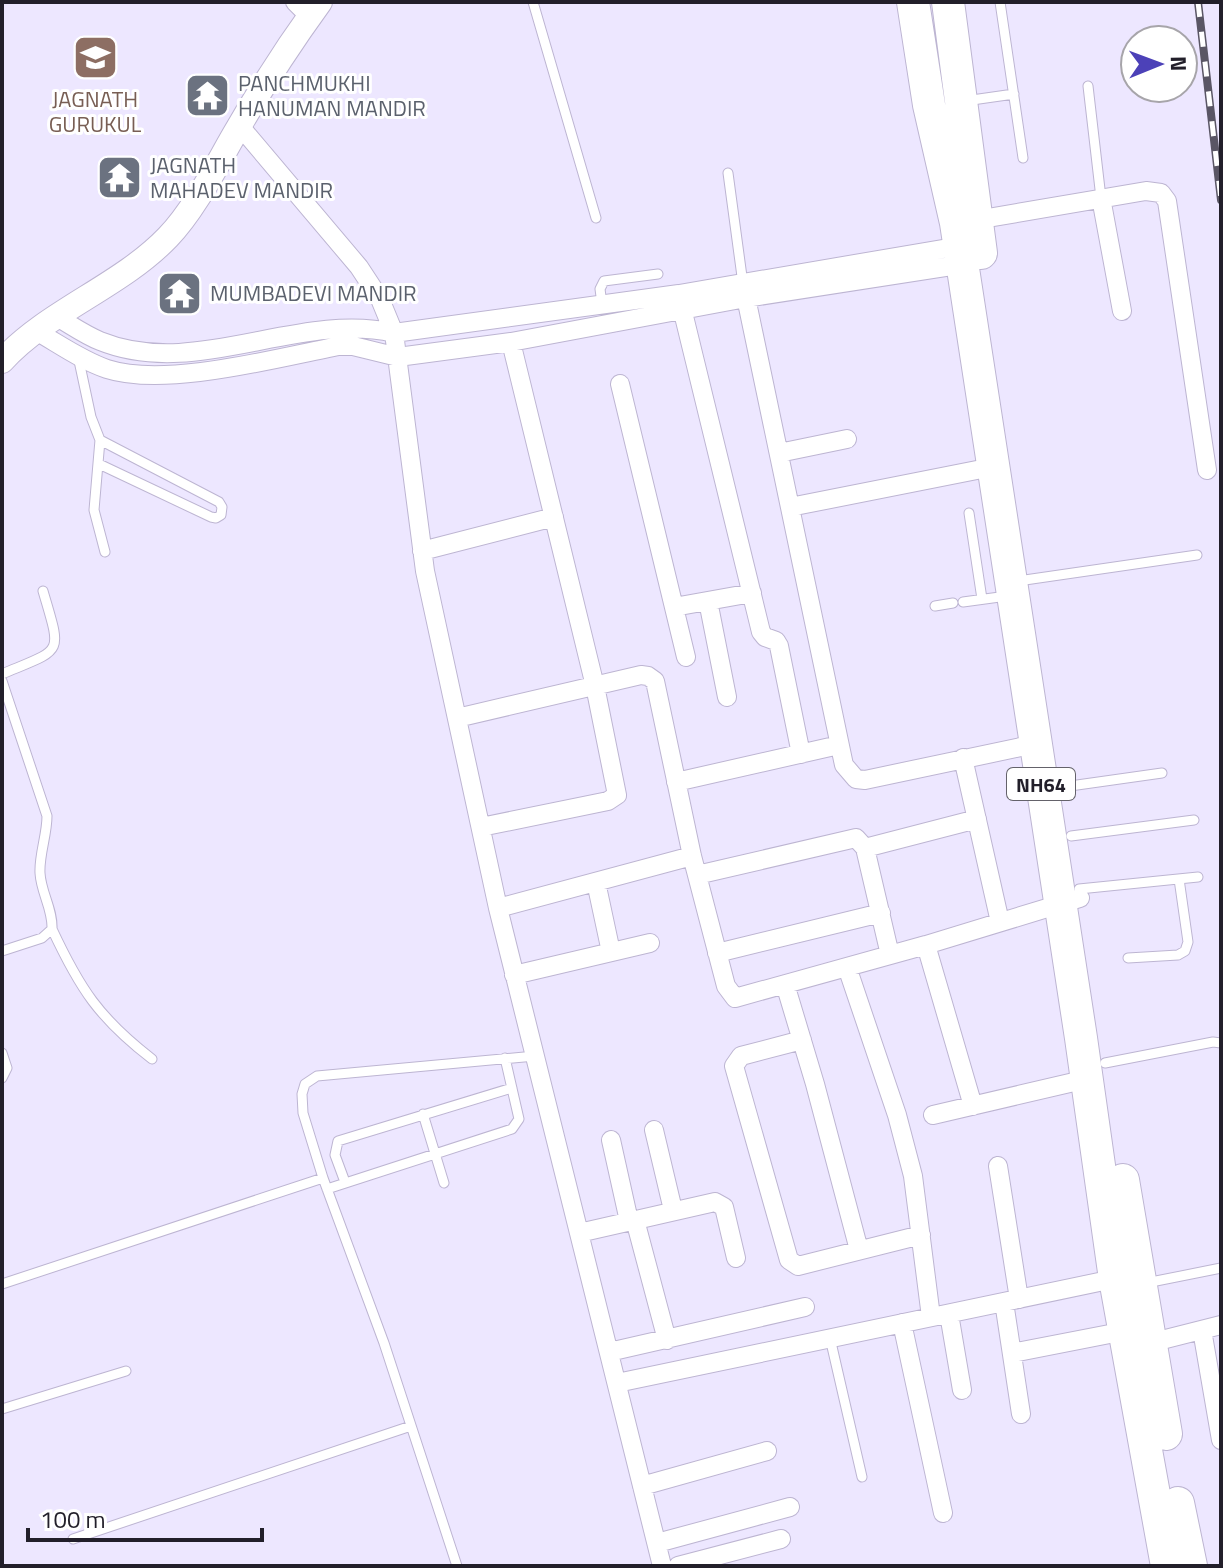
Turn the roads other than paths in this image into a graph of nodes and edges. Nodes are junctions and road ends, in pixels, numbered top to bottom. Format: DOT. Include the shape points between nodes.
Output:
graph roads {
  1 [pos="533,2"];
  2 [pos="913,2"];
  3 [pos="928,2"];
  4 [pos="948,2"];
  5 [pos="1000,2"];
  6 [pos="308,7"];
  7 [pos="1088,86"];
  8 [pos="1014,94"];
  9 [pos="945,103"];
  10 [pos="239,125"];
  11 [pos="1023,158"];
  12 [pos="728,173"];
  13 [pos="1101,198"];
  14 [pos="596,218"];
  15 [pos="969,243"];
  16 [pos="658,274"];
  17 [pos="744,291"];
  18 [pos="681,302"];
  19 [pos="602,304"];
  20 [pos="1122,311"];
  21 [pos="57,317"];
  22 [pos="36,331"];
  23 [pos="394,333"];
  24 [pos="511,342"];
  25 [pos="78,356"];
  26 [pos="398,357"];
  27 [pos="2,361"];
  28 [pos="620,384"];
  29 [pos="847,439"];
  30 [pos="100,440"];
  31 [pos="779,453"];
  32 [pos="99,464"];
  33 [pos="992,467"];
  34 [pos="1207,470"];
  35 [pos="790,507"];
  36 [pos="969,513"];
  37 [pos="554,517"];
  38 [pos="422,551"];
  39 [pos="105,552"];
  40 [pos="1197,555"];
  41 [pos="1009,589"];
  42 [pos="43,591"];
  43 [pos="752,593"];
  44 [pos="708,601"];
  45 [pos="935,606"];
  46 [pos="674,607"];
  47 [pos="686,657"];
  48 [pos="2,674"];
  49 [pos="2,681"];
  50 [pos="595,686"];
  51 [pos="727,697"];
  52 [pos="457,718"];
  53 [pos="1035,744"];
  54 [pos="839,745"];
  55 [pos="801,754"];
  56 [pos="963,758"];
  57 [pos="1162,773"];
  58 [pos="676,782"];
  59 [pos="1063,787"];
  60 [pos="977,819"];
  61 [pos="1194,820"];
  62 [pos="481,827"];
  63 [pos="1071,836"];
  64 [pos="865,848"];
  65 [pos="692,856"];
  66 [pos="697,875"];
  67 [pos="1198,877"];
  68 [pos="1179,879"];
  69 [pos="596,882"];
  70 [pos="1073,897"];
  71 [pos="498,908"];
  72 [pos="881,913"];
  73 [pos="1000,922"];
  74 [pos="52,929"];
  75 [pos="650,943"];
  76 [pos="926,945"];
  77 [pos="2,951"];
  78 [pos="611,952"];
  79 [pos="717,953"];
  80 [pos="890,955"];
  81 [pos="1128,958"];
  82 [pos="847,967"];
  83 [pos="514,975"];
  84 [pos="785,984"];
  85 [pos="802,1040"];
  86 [pos="1221,1043"];
  87 [pos="2,1053"];
  88 [pos="535,1056"];
  89 [pos="505,1058"];
  90 [pos="152,1059"];
  91 [pos="1096,1071"];
  92 [pos="2,1078"];
  93 [pos="512,1088"];
  94 [pos="973,1106"];
  95 [pos="423,1114"];
  96 [pos="933,1115"];
  97 [pos="654,1130"];
  98 [pos="611,1140"];
  99 [pos="435,1152"];
  100 [pos="998,1166"];
  101 [pos="323,1178"];
  102 [pos="345,1182"];
  103 [pos="444,1183"];
  104 [pos="327,1189"];
  105 [pos="673,1210"];
  106 [pos="632,1220"];
  107 [pos="579,1233"];
  108 [pos="921,1235"];
  109 [pos="859,1250"];
  110 [pos="736,1258"];
  111 [pos="1221,1268"];
  112 [pos="1131,1279"];
  113 [pos="2,1284"];
  114 [pos="1012,1300"];
  115 [pos="805,1307"];
  116 [pos="940,1316"];
  117 [pos="902,1323"];
  118 [pos="1221,1325"];
  119 [pos="1202,1330"];
  120 [pos="830,1338"];
  121 [pos="667,1340"];
  122 [pos="1134,1341"];
  123 [pos="609,1352"];
  124 [pos="1012,1353"];
  125 [pos="126,1371"];
  126 [pos="617,1383"];
  127 [pos="962,1390"];
  128 [pos="2,1409"];
  129 [pos="1021,1414"];
  130 [pos="411,1426"];
  131 [pos="1221,1440"];
  132 [pos="767,1451"];
  133 [pos="862,1477"];
  134 [pos="642,1486"];
  135 [pos="790,1507"];
  136 [pos="943,1513"];
  137 [pos="73,1539"];
  138 [pos="781,1539"];
  139 [pos="657,1543"];
  140 [pos="1178,1562"];
  141 [pos="457,1566"];
  142 [pos="662,1566"];
  143 [pos="678,1566"];
  1 -- 14 [label="lane"];
  2 -- 9 [label="highway, NH64"];
  3 -- 9 [label="highway"];
  4 -- 9 [label="highway, NH64"];
  5 -- 8 [label="lane"];
  6 -- 10 [label="street"];
  7 -- 13 [label="lane"];
  8 -- 9 [label="lane"];
  8 -- 11 [label="lane"];
  9 -- 15 [label="highway, NH64"];
  10 -- 21 [label="street" via="169,237"];
  10 -- 23 [label="street" via="359,267"];
  12 -- 17 [label="lane"];
  13 -- 15 [label="street"];
  13 -- 20 [label="street"];
  13 -- 34 [label="street" via="1146,191 1161,193 1167,201"];
  15 -- 17 [label="street"];
  15 -- 33 [label="highway, NH64"];
  15 -- 41 [label="highway, NH64"];
  16 -- 19 [label="lane" via="604,281"];
  17 -- 18 [label="street"];
  17 -- 31 [label="street"];
  18 -- 19 [label="street"];
  18 -- 24 [label="street"];
  18 -- 43 [label="street"];
  19 -- 23 [label="street"];
  21 -- 22 [label="street"];
  21 -- 23 [label="street" via="99,341 153,352 184,353 337,328"];
  22 -- 25 [label="street"];
  22 -- 27 [label="street"];
  23 -- 26 [label="street"];
  24 -- 26 [label="street"];
  24 -- 37 [label="street"];
  25 -- 26 [label="street" via="110,370 172,375 339,346"];
  25 -- 30 [label="lane"];
  26 -- 38 [label="street"];
  28 -- 46 [label="street"];
  29 -- 31 [label="street"];
  30 -- 32 [label="lane"];
  30 -- 32 [label="lane" via="219,502 221,515 211,517"];
  31 -- 35 [label="street"];
  32 -- 39 [label="lane" via="94,510"];
  33 -- 35 [label="street"];
  33 -- 41 [label="highway, NH64"];
  35 -- 54 [label="street"];
  36 -- 41 [label="lane"];
  37 -- 38 [label="street"];
  37 -- 50 [label="street"];
  38 -- 52 [label="street"];
  40 -- 41 [label="lane"];
  41 -- 45 [label="lane"];
  41 -- 53 [label="highway, NH64"];
  41 -- 59 [label="highway, NH64"];
  42 -- 48 [label="lane" via="57,639 54,648"];
  43 -- 44 [label="street"];
  43 -- 55 [label="street" via="761,632 779,646"];
  44 -- 46 [label="street"];
  44 -- 51 [label="street"];
  46 -- 47 [label="street"];
  49 -- 74 [label="lane" via="47,816 40,871"];
  50 -- 52 [label="street"];
  50 -- 58 [label="street" via="641,675 655,681"];
  50 -- 62 [label="street" via="615,798"];
  52 -- 62 [label="street"];
  53 -- 56 [label="street"];
  53 -- 70 [label="highway, NH64"];
  54 -- 55 [label="street"];
  54 -- 56 [label="street" via="844,765 856,779 865,780"];
  55 -- 58 [label="street"];
  56 -- 60 [label="street"];
  57 -- 59 [label="lane"];
  58 -- 65 [label="street"];
  59 -- 63 [label="highway, NH64"];
  60 -- 64 [label="street"];
  60 -- 73 [label="street"];
  61 -- 63 [label="lane"];
  62 -- 71 [label="street"];
  63 -- 70 [label="highway, NH64"];
  64 -- 66 [label="street" via="856,838 846,839"];
  64 -- 72 [label="street"];
  65 -- 66 [label="street"];
  65 -- 69 [label="street"];
  66 -- 79 [label="street"];
  67 -- 68 [label="lane"];
  68 -- 70 [label="lane"];
  68 -- 81 [label="lane" via="1185,951"];
  69 -- 71 [label="street"];
  69 -- 78 [label="street"];
  70 -- 73 [label="street"];
  70 -- 91 [label="highway, NH64"];
  71 -- 83 [label="street"];
  72 -- 79 [label="street"];
  72 -- 80 [label="street"];
  73 -- 76 [label="street"];
  74 -- 77 [label="lane" via="42,938"];
  74 -- 90 [label="lane" via="97,1010"];
  75 -- 78 [label="street"];
  76 -- 80 [label="street"];
  76 -- 94 [label="street"];
  78 -- 83 [label="street"];
  79 -- 84 [label="street" via="735,998"];
  80 -- 82 [label="street"];
  82 -- 84 [label="street"];
  82 -- 108 [label="street" via="897,1115"];
  83 -- 88 [label="street"];
  84 -- 85 [label="street"];
  85 -- 109 [label="street"];
  85 -- 109 [label="street" via="741,1056 734,1066 736,1079 789,1260 798,1266"];
  86 -- 91 [label="lane"];
  87 -- 92 [label="lane" via="7,1068"];
  88 -- 89 [label="lane"];
  88 -- 107 [label="street"];
  89 -- 93 [label="lane"];
  89 -- 101 [label="lane" via="317,1076 305,1084 303,1113"];
  91 -- 94 [label="street"];
  91 -- 112 [label="highway, NH64"];
  93 -- 95 [label="lane"];
  93 -- 99 [label="lane" via="519,1119 512,1129"];
  94 -- 96 [label="street"];
  95 -- 99 [label="lane"];
  95 -- 102 [label="lane" via="338,1141 335,1155"];
  97 -- 105 [label="street"];
  98 -- 106 [label="street"];
  99 -- 102 [label="lane"];
  99 -- 103 [label="lane"];
  100 -- 114 [label="street"];
  101 -- 104 [label="lane"];
  101 -- 113 [label="lane"];
  102 -- 104 [label="lane"];
  104 -- 130 [label="lane"];
  105 -- 106 [label="street"];
  105 -- 110 [label="street" via="708,1202 724,1207"];
  106 -- 107 [label="street"];
  106 -- 121 [label="street"];
  107 -- 123 [label="street"];
  108 -- 109 [label="street"];
  108 -- 116 [label="street"];
  111 -- 112 [label="lane"];
  112 -- 114 [label="street"];
  112 -- 122 [label="highway, NH64"];
  114 -- 116 [label="street"];
  114 -- 124 [label="street"];
  115 -- 121 [label="street"];
  116 -- 117 [label="street"];
  116 -- 127 [label="street"];
  117 -- 120 [label="street"];
  117 -- 136 [label="street"];
  118 -- 119 [label="street"];
  119 -- 122 [label="street"];
  119 -- 131 [label="street"];
  120 -- 126 [label="street"];
  120 -- 133 [label="lane"];
  121 -- 123 [label="street"];
  122 -- 124 [label="street"];
  122 -- 140 [label="highway, NH64"];
  123 -- 126 [label="street"];
  124 -- 129 [label="street"];
  125 -- 128 [label="lane"];
  126 -- 134 [label="street"];
  130 -- 137 [label="lane"];
  130 -- 141 [label="lane"];
  132 -- 134 [label="street"];
  134 -- 139 [label="street"];
  135 -- 139 [label="street"];
  138 -- 143 [label="street"];
  139 -- 142 [label="street"];
}
